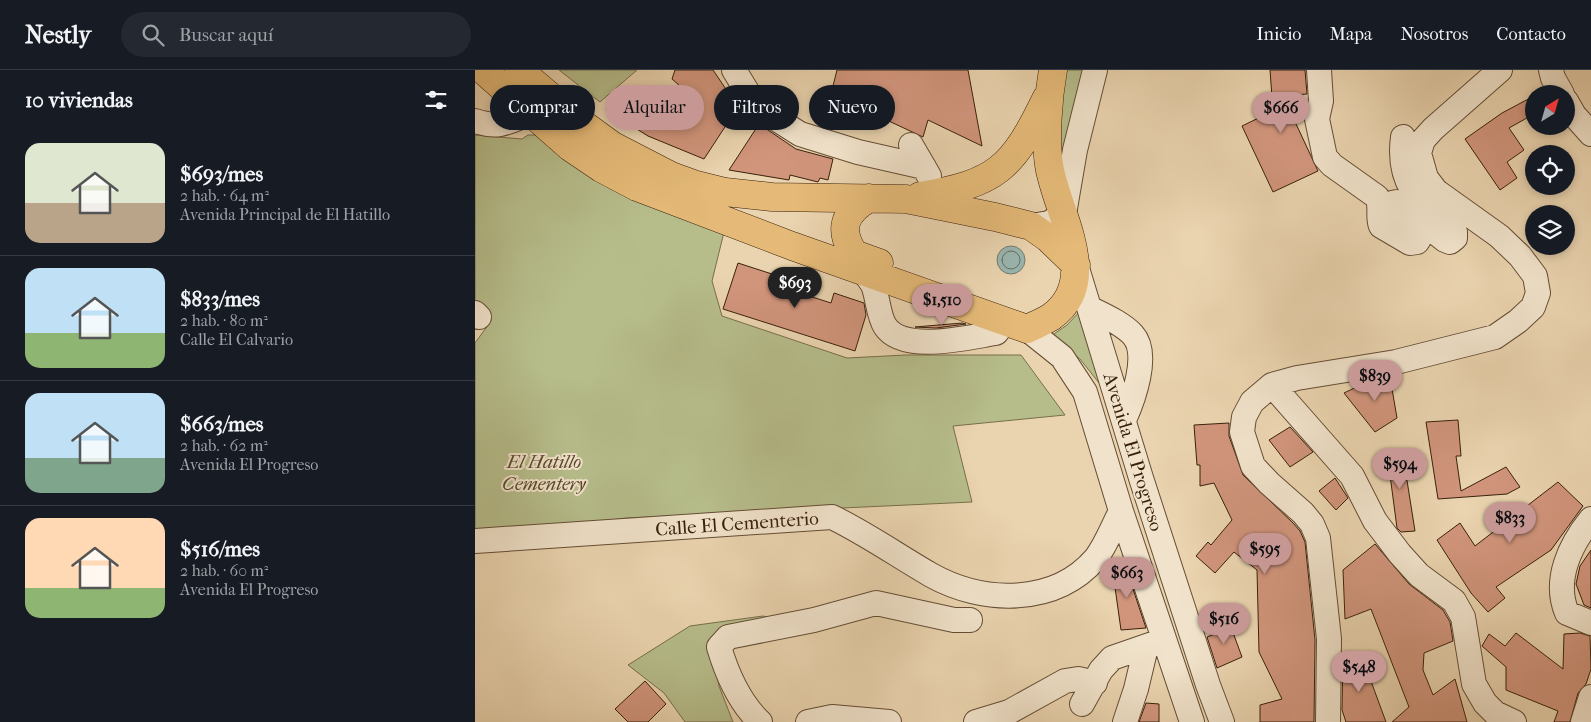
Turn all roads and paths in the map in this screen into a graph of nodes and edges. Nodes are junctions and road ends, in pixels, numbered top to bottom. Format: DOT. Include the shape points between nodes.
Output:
graph roads {
  1 [pos="483,70"];
  2 [pos="519,70"];
  3 [pos="733,70"];
  4 [pos="1095,70"];
  5 [pos="1319,70"];
  6 [pos="1500,70"];
  7 [pos="1551,70"];
  8 [pos="1050,82"];
  9 [pos="499,85"];
  10 [pos="1557,85"];
  11 [pos="1575,116"];
  12 [pos="475,121"];
  13 [pos="490,126"];
  14 [pos="550,130"];
  15 [pos="1591,134"];
  16 [pos="1039,139"];
  17 [pos="911,145"];
  18 [pos="1408,147"];
  19 [pos="924,167"];
  20 [pos="938,193"];
  21 [pos="869,198"];
  22 [pos="906,199"];
  23 [pos="1064,214"];
  24 [pos="1031,226"];
  25 [pos="1076,265"];
  26 [pos="868,278"];
  27 [pos="1089,308"];
  28 [pos="1009,328"];
  29 [pos="1272,385"];
  30 [pos="1123,420"];
  31 [pos="1121,511"];
  32 [pos="1591,519"];
  33 [pos="475,541"];
  34 [pos="970,620"];
  35 [pos="1590,621"];
  36 [pos="1155,643"];
  37 [pos="1095,684"];
  38 [pos="1591,696"];
  39 [pos="1082,704"];
  40 [pos="760,722"];
  41 [pos="808,722"];
  42 [pos="889,722"];
  43 [pos="976,722"];
  44 [pos="1125,722"];
  45 [pos="1192,722"];
  46 [pos="1222,722"];
  47 [pos="1328,722"];
  48 [pos="1514,722"];
  49 [pos="1583,722"];
  1 -- 9 [label="main road"];
  2 -- 21 [label="main road" via="613,146 671,176 701,186 748,195"];
  3 -- 19 [label="street" via="756,106 800,134"];
  4 -- 23 [label="street" via="1075,150"];
  5 -- 18 [label="street" via="1321,101 1317,119 1325,157 1377,197 1381,226 1410,243 1419,239 1391,212 1389,207 1397,202 1451,242 1455,238 1452,227 1422,203 1403,170"];
  6 -- 18 [label="street" via="1423,140"];
  7 -- 10 [label="street"];
  8 -- 16 [label="main road"];
  11 -- 15 [label="street"];
  12 -- 13 [label="street"];
  14 -- 26 [label="main road" via="601,168 637,187"];
  16 -- 20 [label="main road" via="1021,146 994,174 967,186"];
  16 -- 23 [label="main road"];
  17 -- 19 [label="street"];
  18 -- 29 [label="street" via="1436,191 1499,236 1525,262 1535,276 1538,293 1533,307 1495,337 1396,362"];
  19 -- 20 [label="street"];
  20 -- 22 [label="main road"];
  21 -- 22 [label="main road"];
  21 -- 28 [label="main road" via="854,207 846,222 845,236 854,254 975,301"];
  22 -- 24 [label="main road"];
  23 -- 24 [label="street" via="1049,223"];
  23 -- 25 [label="main road"];
  24 -- 25 [label="main road"];
  25 -- 27 [label="street, Avenida El Progreso"];
  25 -- 28 [label="main road" via="1073,286 1061,308 1050,317"];
  26 -- 28 [label="main road"];
  26 -- 28 [label="street" via="885,326 905,340 943,341"];
  27 -- 30 [label="street, Avenida El Progreso"];
  27 -- 30 [label="street" via="1126,329 1138,344 1139,367 1131,403"];
  28 -- 31 [label="street, Avenida El Progreso" via="1062,357 1085,392"];
  29 -- 47 [label="street" via="1252,402 1244,417 1242,432 1253,466 1303,513 1318,538 1329,639"];
  29 -- 48 [label="street" via="1352,476 1375,521 1400,554 1419,575 1454,601 1463,617 1474,684 1495,713"];
  30 -- 46 [label="street, Avenida El Progreso" via="1207,685"];
  31 -- 33 [label="street, Calle El Cementerio" via="1096,557 1073,579 1048,592 1027,595 971,591 933,576 833,517"];
  31 -- 36 [label="street, Avenida El Progreso"];
  32 -- 35 [label="street" via="1573,546 1561,585 1561,599 1567,613"];
  34 -- 40 [label="street" via="954,620 875,603 814,620 728,636 719,646 725,669 748,711"];
  36 -- 37 [label="street" via="1112,658 1101,670"];
  36 -- 44 [label="street"];
  36 -- 45 [label="street, Avenida El Progreso"];
  37 -- 39 [label="street"];
  37 -- 43 [label="street" via="1078,679 1065,681 1009,712"];
  38 -- 49 [label="street"];
  41 -- 42 [label="street" via="832,717"];
}
